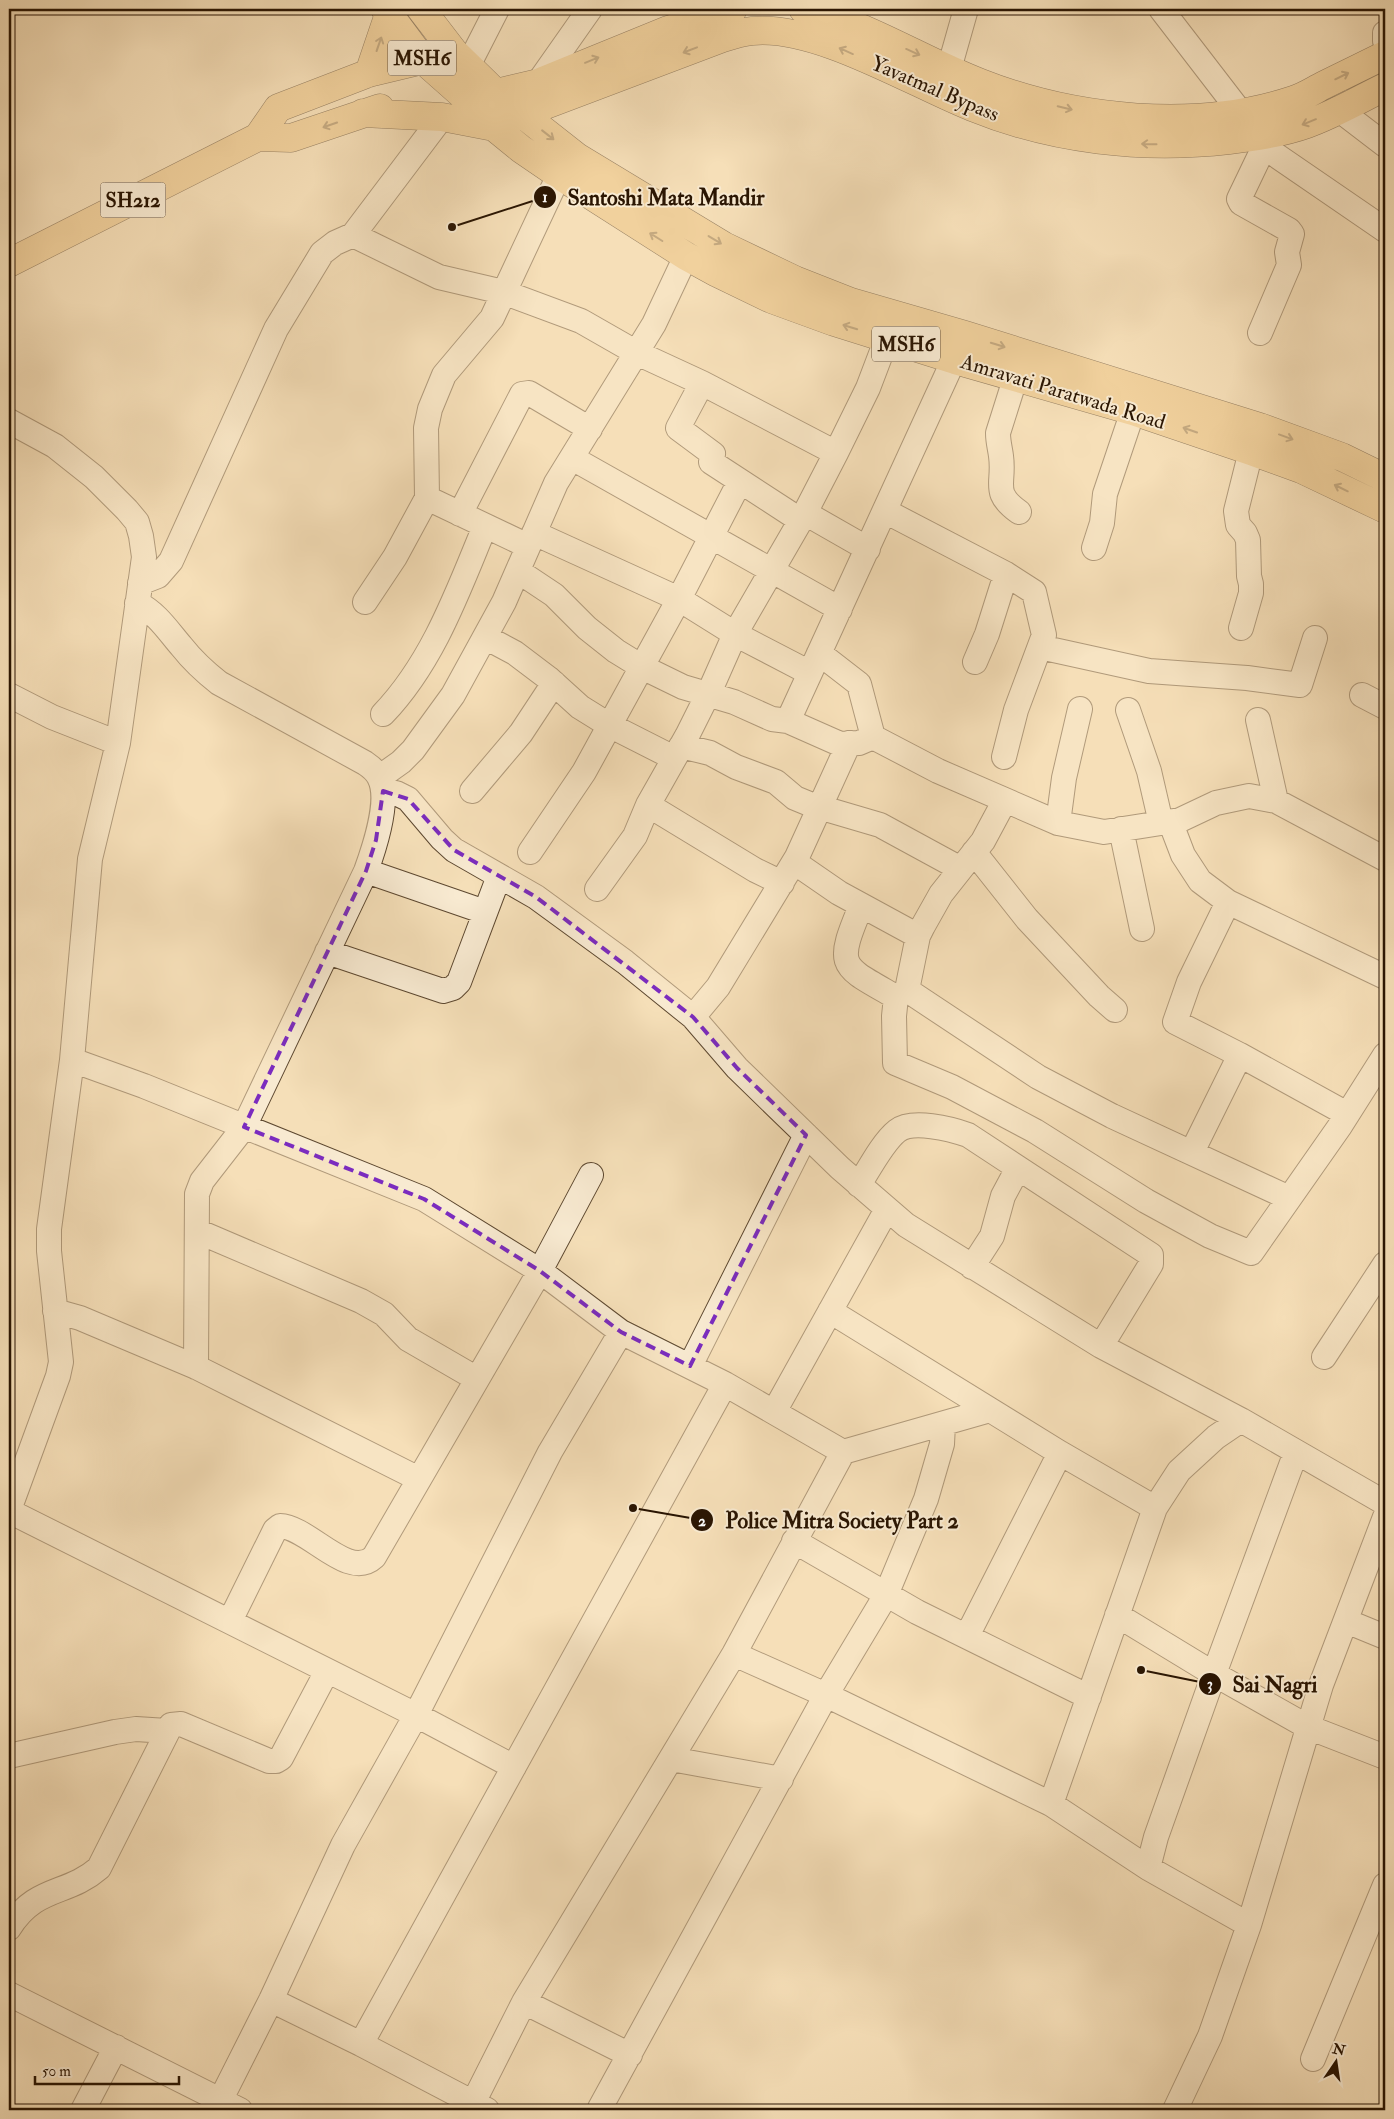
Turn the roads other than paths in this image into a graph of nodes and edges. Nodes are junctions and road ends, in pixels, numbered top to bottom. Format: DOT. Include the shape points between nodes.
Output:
graph roads {
  1 [pos="421,9"];
  2 [pos="497,9"];
  3 [pos="590,9"];
  4 [pos="733,9"];
  5 [pos="803,9"];
  6 [pos="966,9"];
  7 [pos="1161,9"];
  8 [pos="387,11"];
  9 [pos="834,13"];
  10 [pos="1385,33"];
  11 [pos="1385,41"];
  12 [pos="463,54"];
  13 [pos="1385,55"];
  14 [pos="423,60"];
  15 [pos="949,69"];
  16 [pos="369,73"];
  17 [pos="530,85"];
  18 [pos="1385,87"];
  19 [pos="496,94"];
  20 [pos="467,98"];
  21 [pos="1338,109"];
  22 [pos="363,113"];
  23 [pos="1241,113"];
  24 [pos="522,114"];
  25 [pos="442,117"];
  26 [pos="494,127"];
  27 [pos="258,137"];
  28 [pos="1260,142"];
  29 [pos="1385,144"];
  30 [pos="559,175"];
  31 [pos="1385,230"];
  32 [pos="353,235"];
  33 [pos="686,256"];
  34 [pos="9,263"];
  35 [pos="503,292"];
  36 [pos="1260,333"];
  37 [pos="887,338"];
  38 [pos="960,347"];
  39 [pos="637,353"];
  40 [pos="1016,376"];
  41 [pos="702,383"];
  42 [pos="1133,411"];
  43 [pos="9,421"];
  44 [pos="590,429"];
  45 [pos="1255,439"];
  46 [pos="836,453"];
  47 [pos="572,458"];
  48 [pos="1385,478"];
  49 [pos="740,481"];
  50 [pos="427,498"];
  51 [pos="1385,509"];
  52 [pos="885,511"];
  53 [pos="1018,512"];
  54 [pos="460,514"];
  55 [pos="802,516"];
  56 [pos="485,526"];
  57 [pos="712,536"];
  58 [pos="531,540"];
  59 [pos="1094,548"];
  60 [pos="868,549"];
  61 [pos="772,570"];
  62 [pos="518,572"];
  63 [pos="1006,574"];
  64 [pos="139,593"];
  65 [pos="679,599"];
  66 [pos="365,602"];
  67 [pos="840,609"];
  68 [pos="1241,628"];
  69 [pos="735,634"];
  70 [pos="485,637"];
  71 [pos="1315,638"];
  72 [pos="1040,647"];
  73 [pos="976,662"];
  74 [pos="815,663"];
  75 [pos="642,667"];
  76 [pos="554,683"];
  77 [pos="9,695"];
  78 [pos="707,695"];
  79 [pos="1362,695"];
  80 [pos="1385,707"];
  81 [pos="1080,709"];
  82 [pos="1128,710"];
  83 [pos="383,714"];
  84 [pos="1258,720"];
  85 [pos="788,721"];
  86 [pos="610,725"];
  87 [pos="873,737"];
  88 [pos="118,743"];
  89 [pos="849,743"];
  90 [pos="678,752"];
  91 [pos="1004,758"];
  92 [pos="381,784"];
  93 [pos="472,791"];
  94 [pos="1005,800"];
  95 [pos="1276,801"];
  96 [pos="648,805"];
  97 [pos="820,807"];
  98 [pos="1166,822"];
  99 [pos="1058,823"];
  100 [pos="1121,830"];
  101 [pos="530,852"];
  102 [pos="967,860"];
  103 [pos="1385,860"];
  104 [pos="794,862"];
  105 [pos="366,871"];
  106 [pos="499,876"];
  107 [pos="782,883"];
  108 [pos="597,889"];
  109 [pos="1228,902"];
  110 [pos="861,906"];
  111 [pos="485,912"];
  112 [pos="1142,929"];
  113 [pos="918,936"];
  114 [pos="327,952"];
  115 [pos="1385,977"];
  116 [pos="901,994"];
  117 [pos="1115,1010"];
  118 [pos="693,1017"];
  119 [pos="1240,1055"];
  120 [pos="1385,1055"];
  121 [pos="72,1060"];
  122 [pos="1347,1114"];
  123 [pos="244,1128"];
  124 [pos="806,1135"];
  125 [pos="1192,1152"];
  126 [pos="1018,1168"];
  127 [pos="591,1175"];
  128 [pos="859,1184"];
  129 [pos="1288,1198"];
  130 [pos="887,1209"];
  131 [pos="197,1231"];
  132 [pos="1385,1264"];
  133 [pos="972,1267"];
  134 [pos="540,1271"];
  135 [pos="54,1311"];
  136 [pos="830,1311"];
  137 [pos="621,1332"];
  138 [pos="1101,1346"];
  139 [pos="1324,1358"];
  140 [pos="690,1366"];
  141 [pos="196,1367"];
  142 [pos="477,1379"];
  143 [pos="725,1384"];
  144 [pos="990,1410"];
  145 [pos="774,1412"];
  146 [pos="1240,1420"];
  147 [pos="943,1424"];
  148 [pos="842,1452"];
  149 [pos="1296,1452"];
  150 [pos="1060,1453"];
  151 [pos="419,1479"];
  152 [pos="1385,1502"];
  153 [pos="1155,1508"];
  154 [pos="9,1510"];
  155 [pos="1385,1517"];
  156 [pos="794,1541"];
  157 [pos="886,1595"];
  158 [pos="1117,1615"];
  159 [pos="230,1621"];
  160 [pos="1346,1621"];
  161 [pos="967,1636"];
  162 [pos="1385,1637"];
  163 [pos="734,1654"];
  164 [pos="327,1671"];
  165 [pos="1214,1674"];
  166 [pos="826,1695"];
  167 [pos="1089,1697"];
  168 [pos="416,1715"];
  169 [pos="1308,1727"];
  170 [pos="167,1731"];
  171 [pos="9,1756"];
  172 [pos="1385,1757"];
  173 [pos="671,1759"];
  174 [pos="514,1767"];
  175 [pos="781,1779"];
  176 [pos="1051,1804"];
  177 [pos="1148,1868"];
  178 [pos="1385,1885"];
  179 [pos="9,1895"];
  180 [pos="12,1923"];
  181 [pos="1249,1925"];
  182 [pos="10,1998"];
  183 [pos="272,2000"];
  184 [pos="524,2002"];
  185 [pos="361,2044"];
  186 [pos="116,2047"];
  187 [pos="630,2055"];
  188 [pos="1313,2058"];
  189 [pos="234,2107"];
  190 [pos="480,2107"];
  191 [pos="600,2108"];
  192 [pos="83,2110"];
  193 [pos="1175,2110"];
  1 -- 12 [label="main road, Amravati Paratwada Road / MSH6"];
  2 -- 12 [label="street"];
  3 -- 17 [label="street"];
  17 -- 4 [label="main road, one-way" via="668,30"];
  5 -- 9 [label="main road, Yavatmal Bypass"];
  6 -- 15 [label="street"];
  7 -- 23 [label="street"];
  8 -- 14 [label="main road, Amravati Paratwada Road / MSH6"];
  16 -- 8 [label="main road, one-way"];
  9 -- 15 [label="main road, Yavatmal Bypass, one-way"];
  10 -- 11 [label="street"];
  12 -- 14 [label="main road, SH212"];
  12 -- 17 [label="main road" via="487,62"];
  12 -- 19 [label="main road, Amravati Paratwada Road / MSH6"];
  23 -- 13 [label="main road, Yavatmal Bypass, one-way" via="1296,99"];
  14 -- 16 [label="main road, SH212"];
  14 -- 20 [label="main road, Amravati Paratwada Road / MSH6"];
  15 -- 23 [label="main road, Yavatmal Bypass, one-way" via="1022,98 1076,110 1142,117 1204,117"];
  16 -- 27 [label="main road, SH212" via="278,108"];
  17 -- 19 [label="main road"];
  18 -- 21 [label="main road, Yavatmal Bypass"];
  19 -- 20 [label="main road, SH212"];
  19 -- 24 [label="main road, Amravati Paratwada Road / MSH6"];
  20 -- 22 [label="main road, SH212" via="423,98"];
  20 -- 26 [label="main road, Amravati Paratwada Road / MSH6"];
  21 -- 28 [label="main road, Yavatmal Bypass, one-way"];
  21 -- 29 [label="street"];
  22 -- 25 [label="main road"];
  22 -- 27 [label="main road, SH212, one-way" via="291,138"];
  23 -- 28 [label="street"];
  24 -- 26 [label="main road, Yavatmal Bypass"];
  28 -- 24 [label="main road, Yavatmal Bypass, one-way" via="1124,143 1063,134 972,107 833,45 779,32 753,30 723,38"];
  24 -- 38 [label="main road, Amravati Paratwada Road / MSH6, one-way" via="577,157 724,246 795,280"];
  25 -- 26 [label="main road"];
  25 -- 32 [label="street"];
  26 -- 30 [label="main road, Amravati Paratwada Road / MSH6"];
  27 -- 34 [label="main road, SH212"];
  28 -- 31 [label="street"];
  28 -- 36 [label="street" via="1239,199 1292,234 1287,252 1289,265"];
  33 -- 30 [label="main road, Amravati Paratwada Road / MSH6, one-way"];
  30 -- 35 [label="street"];
  32 -- 35 [label="street" via="439,277"];
  32 -- 64 [label="street" via="322,253 276,328 171,561"];
  37 -- 33 [label="main road, Amravati Paratwada Road / MSH6, one-way" via="771,299"];
  33 -- 39 [label="street"];
  35 -- 39 [label="street" via="581,321"];
  35 -- 50 [label="street" via="492,318 444,375 430,409 426,440"];
  37 -- 38 [label="main road, Amravati Paratwada Road / MSH6"];
  37 -- 46 [label="street" via="868,388"];
  38 -- 40 [label="main road, Amravati Paratwada Road / MSH6"];
  38 -- 45 [label="main road, Amravati Paratwada Road / MSH6, one-way"];
  38 -- 52 [label="street"];
  39 -- 41 [label="street"];
  39 -- 44 [label="street"];
  40 -- 42 [label="main road, Amravati Paratwada Road / MSH6"];
  40 -- 53 [label="street" via="998,439 1001,492"];
  41 -- 46 [label="street"];
  41 -- 49 [label="street" via="678,428 713,454 711,462"];
  45 -- 42 [label="main road, Amravati Paratwada Road / MSH6, one-way"];
  42 -- 59 [label="street" via="1105,494 1102,523"];
  43 -- 64 [label="street" via="56,446 94,477 137,522 144,557"];
  44 -- 47 [label="street"];
  44 -- 54 [label="street" via="529,394 522,394"];
  45 -- 48 [label="main road, Amravati Paratwada Road / MSH6, one-way" via="1342,457"];
  51 -- 45 [label="main road, Amravati Paratwada Road / MSH6, one-way" via="1301,469"];
  45 -- 68 [label="street" via="1236,511 1238,525 1248,540 1251,584"];
  46 -- 55 [label="street"];
  47 -- 57 [label="street"];
  47 -- 58 [label="street" via="556,484"];
  49 -- 55 [label="street"];
  49 -- 57 [label="street"];
  50 -- 54 [label="street"];
  50 -- 66 [label="street" via="395,557"];
  52 -- 60 [label="street"];
  52 -- 63 [label="street"];
  54 -- 56 [label="street"];
  55 -- 60 [label="street"];
  55 -- 61 [label="street"];
  56 -- 58 [label="street"];
  56 -- 83 [label="street" via="430,650 399,697"];
  57 -- 61 [label="street"];
  57 -- 65 [label="street"];
  58 -- 62 [label="street"];
  58 -- 65 [label="street"];
  60 -- 67 [label="street"];
  61 -- 67 [label="street"];
  61 -- 69 [label="street"];
  62 -- 70 [label="street"];
  62 -- 75 [label="street" via="554,595 587,628"];
  63 -- 72 [label="street" via="1034,592 1044,635"];
  63 -- 73 [label="street"];
  64 -- 88 [label="street"];
  64 -- 92 [label="street" via="201,669 219,683 366,763"];
  65 -- 69 [label="street"];
  65 -- 75 [label="street"];
  67 -- 74 [label="street"];
  69 -- 74 [label="street"];
  69 -- 78 [label="street"];
  70 -- 76 [label="street" via="515,653"];
  70 -- 92 [label="street" via="453,695 413,750"];
  71 -- 72 [label="street" via="1300,685 1149,671"];
  72 -- 91 [label="street" via="1016,710"];
  74 -- 85 [label="street"];
  74 -- 87 [label="street" via="859,684"];
  75 -- 78 [label="street"];
  75 -- 86 [label="street"];
  76 -- 86 [label="street" via="580,707"];
  76 -- 93 [label="street" via="521,733"];
  77 -- 88 [label="street" via="52,717"];
  78 -- 85 [label="street" via="734,702 772,719"];
  78 -- 90 [label="street"];
  79 -- 80 [label="street"];
  81 -- 99 [label="street" via="1064,778"];
  82 -- 98 [label="street"];
  84 -- 95 [label="street"];
  85 -- 89 [label="street" via="840,744"];
  86 -- 90 [label="street"];
  86 -- 101 [label="street" via="584,772"];
  87 -- 89 [label="street"];
  87 -- 94 [label="street" via="938,771"];
  88 -- 121 [label="street" via="90,859"];
  89 -- 97 [label="street"];
  90 -- 96 [label="street"];
  90 -- 97 [label="street" via="710,754 776,782 795,798"];
  92 -- 105 [label="street" via="376,840"];
  92 -- 106 [label="street" via="408,799 454,850"];
  94 -- 99 [label="street"];
  94 -- 102 [label="street" via="983,841"];
  95 -- 98 [label="street" via="1249,796 1216,803 1180,820"];
  95 -- 103 [label="street"];
  96 -- 107 [label="street"];
  96 -- 108 [label="street" via="635,836"];
  97 -- 102 [label="street" via="880,825"];
  97 -- 104 [label="street"];
  98 -- 100 [label="street"];
  98 -- 109 [label="street" via="1182,855 1200,881"];
  99 -- 100 [label="street" via="1104,832"];
  100 -- 112 [label="street"];
  102 -- 113 [label="street" via="941,894"];
  102 -- 117 [label="street"];
  104 -- 107 [label="street"];
  104 -- 110 [label="street"];
  105 -- 111 [label="street"];
  105 -- 114 [label="street"];
  106 -- 111 [label="street"];
  106 -- 118 [label="street" via="553,909"];
  107 -- 118 [label="street" via="718,987"];
  109 -- 115 [label="street"];
  109 -- 119 [label="street" via="1175,1022"];
  110 -- 113 [label="street"];
  110 -- 116 [label="street" via="845,949 849,968"];
  111 -- 114 [label="street" via="459,982 443,991"];
  113 -- 116 [label="street"];
  114 -- 123 [label="street"];
  116 -- 125 [label="street" via="1038,1077 1112,1116"];
  116 -- 129 [label="street" via="894,1016 895,1063 952,1087 1035,1131 1146,1201 1210,1236 1251,1253"];
  118 -- 124 [label="street" via="737,1068"];
  119 -- 122 [label="street"];
  119 -- 125 [label="street"];
  120 -- 122 [label="street"];
  121 -- 123 [label="street"];
  121 -- 135 [label="street" via="49,1229"];
  122 -- 129 [label="street"];
  123 -- 131 [label="street" via="202,1181 196,1202"];
  123 -- 134 [label="street" via="424,1199"];
  124 -- 128 [label="street"];
  124 -- 140 [label="street"];
  125 -- 129 [label="street"];
  126 -- 128 [label="street" via="968,1135 921,1125 909,1126 898,1130 889,1140"];
  126 -- 133 [label="street" via="1003,1196 992,1236"];
  126 -- 138 [label="street" via="1152,1257 1152,1264"];
  127 -- 134 [label="street"];
  128 -- 130 [label="street"];
  130 -- 133 [label="street" via="906,1225"];
  130 -- 136 [label="street"];
  131 -- 141 [label="street"];
  131 -- 142 [label="street" via="361,1301 384,1314 408,1339"];
  132 -- 139 [label="street"];
  133 -- 138 [label="street"];
  134 -- 137 [label="street"];
  134 -- 142 [label="street"];
  135 -- 141 [label="street" via="80,1318"];
  135 -- 154 [label="street" via="60,1354 58,1376"];
  136 -- 144 [label="street"];
  136 -- 145 [label="street"];
  137 -- 140 [label="street"];
  137 -- 168 [label="street" via="550,1452"];
  138 -- 146 [label="street"];
  140 -- 143 [label="street"];
  141 -- 151 [label="street"];
  142 -- 151 [label="street"];
  143 -- 145 [label="street"];
  143 -- 174 [label="street"];
  144 -- 147 [label="street"];
  144 -- 150 [label="street"];
  145 -- 148 [label="street"];
  146 -- 149 [label="street"];
  146 -- 153 [label="street" via="1179,1471"];
  147 -- 148 [label="street"];
  147 -- 157 [label="street" via="942,1444 926,1499"];
  148 -- 156 [label="street"];
  149 -- 152 [label="street"];
  149 -- 165 [label="street"];
  150 -- 153 [label="street"];
  150 -- 161 [label="street"];
  151 -- 159 [label="street" via="369,1562 348,1563 295,1530 280,1526 275,1530"];
  153 -- 158 [label="street"];
  154 -- 159 [label="street"];
  155 -- 160 [label="street"];
  156 -- 157 [label="street"];
  156 -- 163 [label="street"];
  157 -- 161 [label="street"];
  157 -- 166 [label="street"];
  158 -- 165 [label="street"];
  158 -- 167 [label="street"];
  159 -- 164 [label="street"];
  160 -- 162 [label="street"];
  160 -- 169 [label="street"];
  161 -- 167 [label="street"];
  163 -- 166 [label="street"];
  163 -- 173 [label="street"];
  164 -- 168 [label="street"];
  164 -- 170 [label="street" via="281,1758 276,1761 269,1761 181,1724 171,1725"];
  165 -- 169 [label="street"];
  165 -- 177 [label="street"];
  166 -- 175 [label="street"];
  166 -- 176 [label="street"];
  167 -- 176 [label="street"];
  168 -- 174 [label="street"];
  168 -- 183 [label="street" via="343,1845"];
  169 -- 172 [label="street"];
  169 -- 181 [label="street"];
  170 -- 171 [label="street" via="136,1729 115,1732"];
  170 -- 180 [label="street" via="99,1868 30,1903"];
  173 -- 175 [label="street"];
  173 -- 184 [label="street"];
  174 -- 185 [label="street"];
  175 -- 187 [label="street"];
  176 -- 177 [label="street"];
  177 -- 181 [label="street"];
  178 -- 188 [label="street"];
  179 -- 180 [label="street"];
  181 -- 193 [label="street" via="1210,2036"];
  182 -- 186 [label="street"];
  183 -- 185 [label="street"];
  183 -- 189 [label="street"];
  184 -- 187 [label="street"];
  184 -- 190 [label="street"];
  185 -- 190 [label="street"];
  186 -- 189 [label="street"];
  186 -- 192 [label="street"];
  187 -- 191 [label="street"];
}
